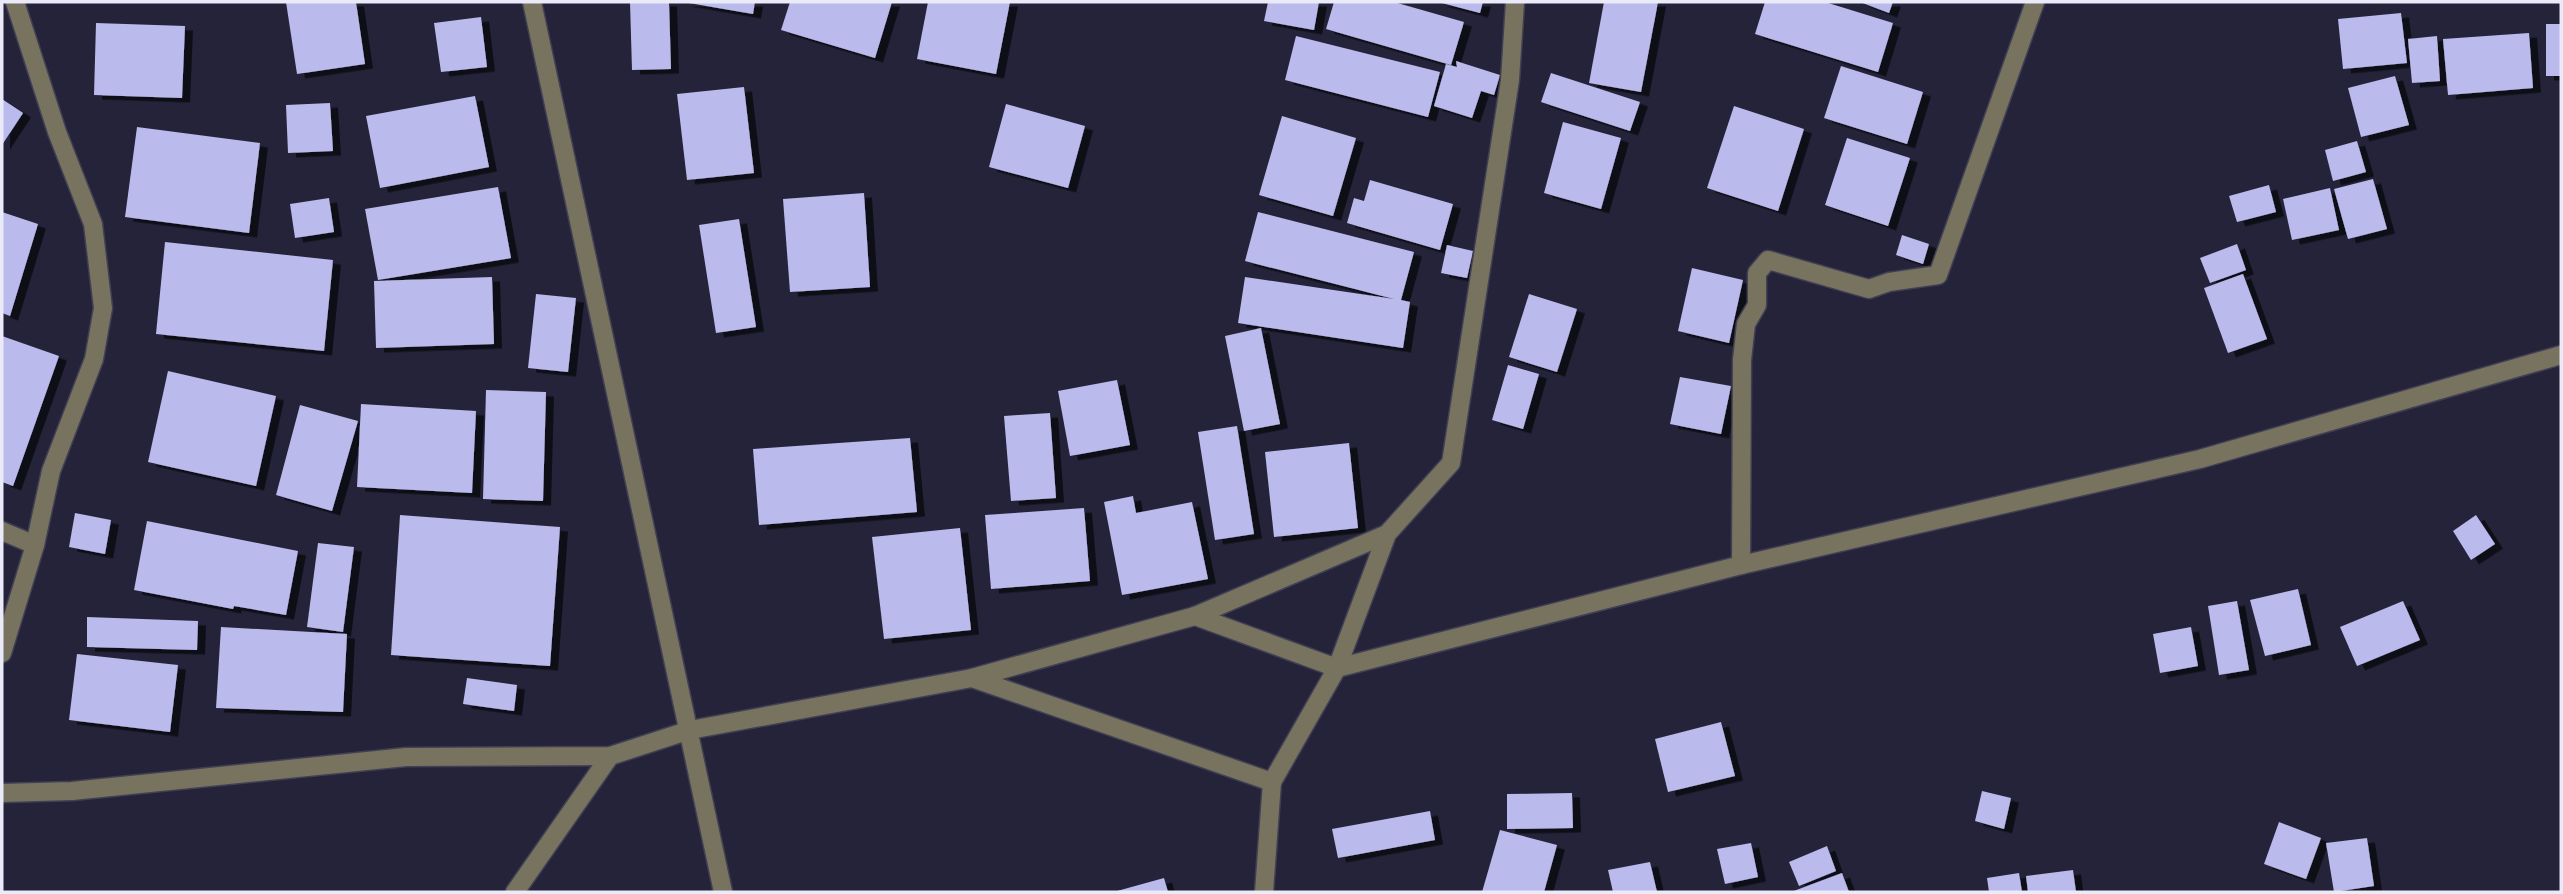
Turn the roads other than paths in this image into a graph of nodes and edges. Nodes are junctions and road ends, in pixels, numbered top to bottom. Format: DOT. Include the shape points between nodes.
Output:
graph roads {
  1 [pos="15,2"];
  2 [pos="532,2"];
  3 [pos="1515,2"];
  4 [pos="2035,2"];
  5 [pos="2561,355"];
  6 [pos="2,531"];
  7 [pos="1387,534"];
  8 [pos="35,545"];
  9 [pos="1741,565"];
  10 [pos="1195,616"];
  11 [pos="2,653"];
  12 [pos="1337,668"];
  13 [pos="972,678"];
  14 [pos="690,730"];
  15 [pos="610,756"];
  16 [pos="1272,782"];
  17 [pos="2,793"];
  18 [pos="516,892"];
  19 [pos="723,892"];
  20 [pos="1264,892"];
  1 -- 8 [label="street" via="93,224 103,308 94,359 51,471"];
  2 -- 14 [label="street"];
  3 -- 7 [label="street" via="1510,80 1451,463"];
  4 -- 9 [label="street" via="1938,275 1869,289 1768,260 1757,273 1757,305 1746,324 1742,360"];
  5 -- 9 [label="street" via="2200,459"];
  6 -- 8 [label="street"];
  7 -- 10 [label="street"];
  7 -- 12 [label="street"];
  8 -- 11 [label="street"];
  9 -- 12 [label="street"];
  10 -- 12 [label="street"];
  10 -- 13 [label="street"];
  12 -- 16 [label="street"];
  13 -- 14 [label="street"];
  13 -- 16 [label="street"];
  14 -- 15 [label="street"];
  14 -- 19 [label="street"];
  15 -- 17 [label="street" via="406,757 72,791"];
  15 -- 18 [label="street"];
  16 -- 20 [label="street"];
}
